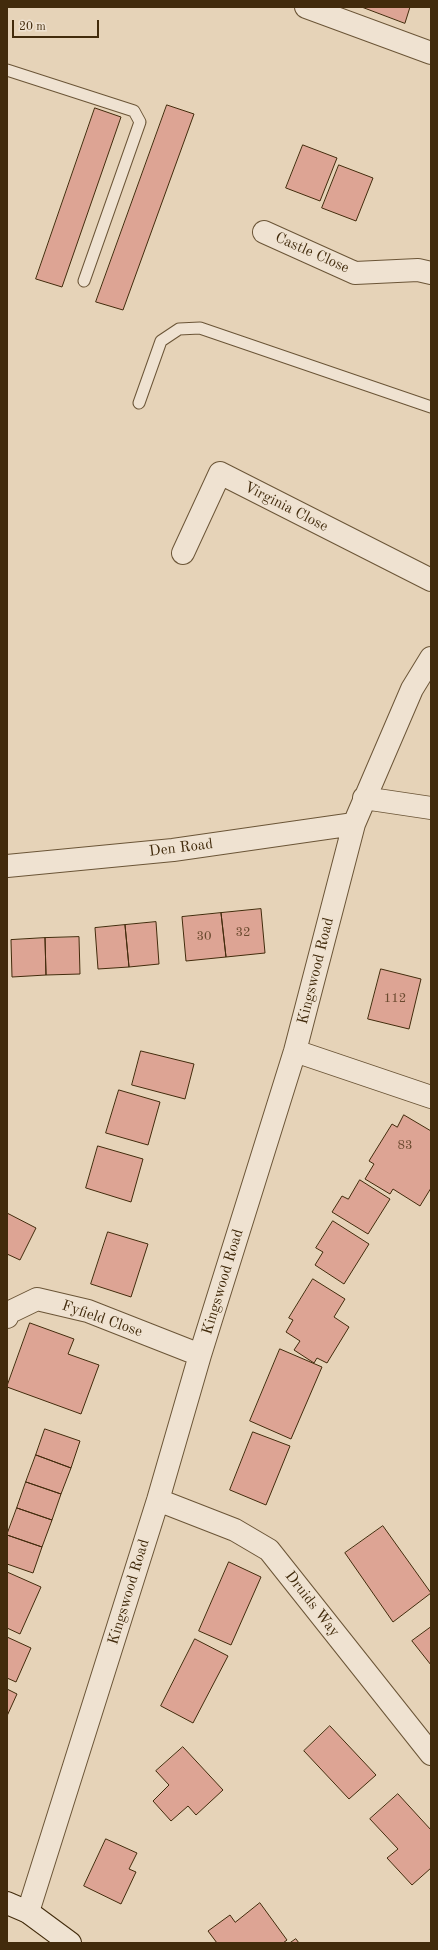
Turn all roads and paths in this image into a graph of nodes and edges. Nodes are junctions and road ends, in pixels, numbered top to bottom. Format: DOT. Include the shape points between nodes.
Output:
graph roads {
  1 [pos="306,7"];
  2 [pos="431,53"];
  3 [pos="7,70"];
  4 [pos="264,232"];
  5 [pos="431,273"];
  6 [pos="84,281"];
  7 [pos="139,403"];
  8 [pos="431,407"];
  9 [pos="182,553"];
  10 [pos="431,580"];
  11 [pos="431,658"];
  12 [pos="364,798"];
  13 [pos="431,808"];
  14 [pos="354,824"];
  15 [pos="7,866"];
  16 [pos="295,1051"];
  17 [pos="431,1097"];
  18 [pos="7,1317"];
  19 [pos="200,1355"];
  20 [pos="158,1500"];
  21 [pos="431,1754"];
  22 [pos="7,1903"];
  23 [pos="28,1912"];
  24 [pos="70,1943"];
  1 -- 2 [label="street"];
  3 -- 6 [label="lane" via="134,111 140,122"];
  4 -- 5 [label="street, Castle Close" via="356,273 418,270"];
  7 -- 8 [label="lane" via="161,341 179,329 200,328"];
  9 -- 10 [label="street, Virginia Close" via="220,473"];
  11 -- 12 [label="street, Kingswood Road" via="412,689"];
  12 -- 13 [label="street"];
  12 -- 14 [label="street, Kingswood Road"];
  14 -- 15 [label="street, Den Road" via="173,850"];
  14 -- 16 [label="street, Kingswood Road"];
  16 -- 17 [label="street"];
  16 -- 19 [label="street, Kingswood Road"];
  18 -- 19 [label="street, Fyfield Close" via="8,1313 37,1299 88,1312"];
  19 -- 20 [label="street, Kingswood Road"];
  20 -- 21 [label="street, Druids Way" via="235,1530 269,1550"];
  20 -- 23 [label="street, Kingswood Road"];
  22 -- 23 [label="street"];
  23 -- 24 [label="street"];
}
